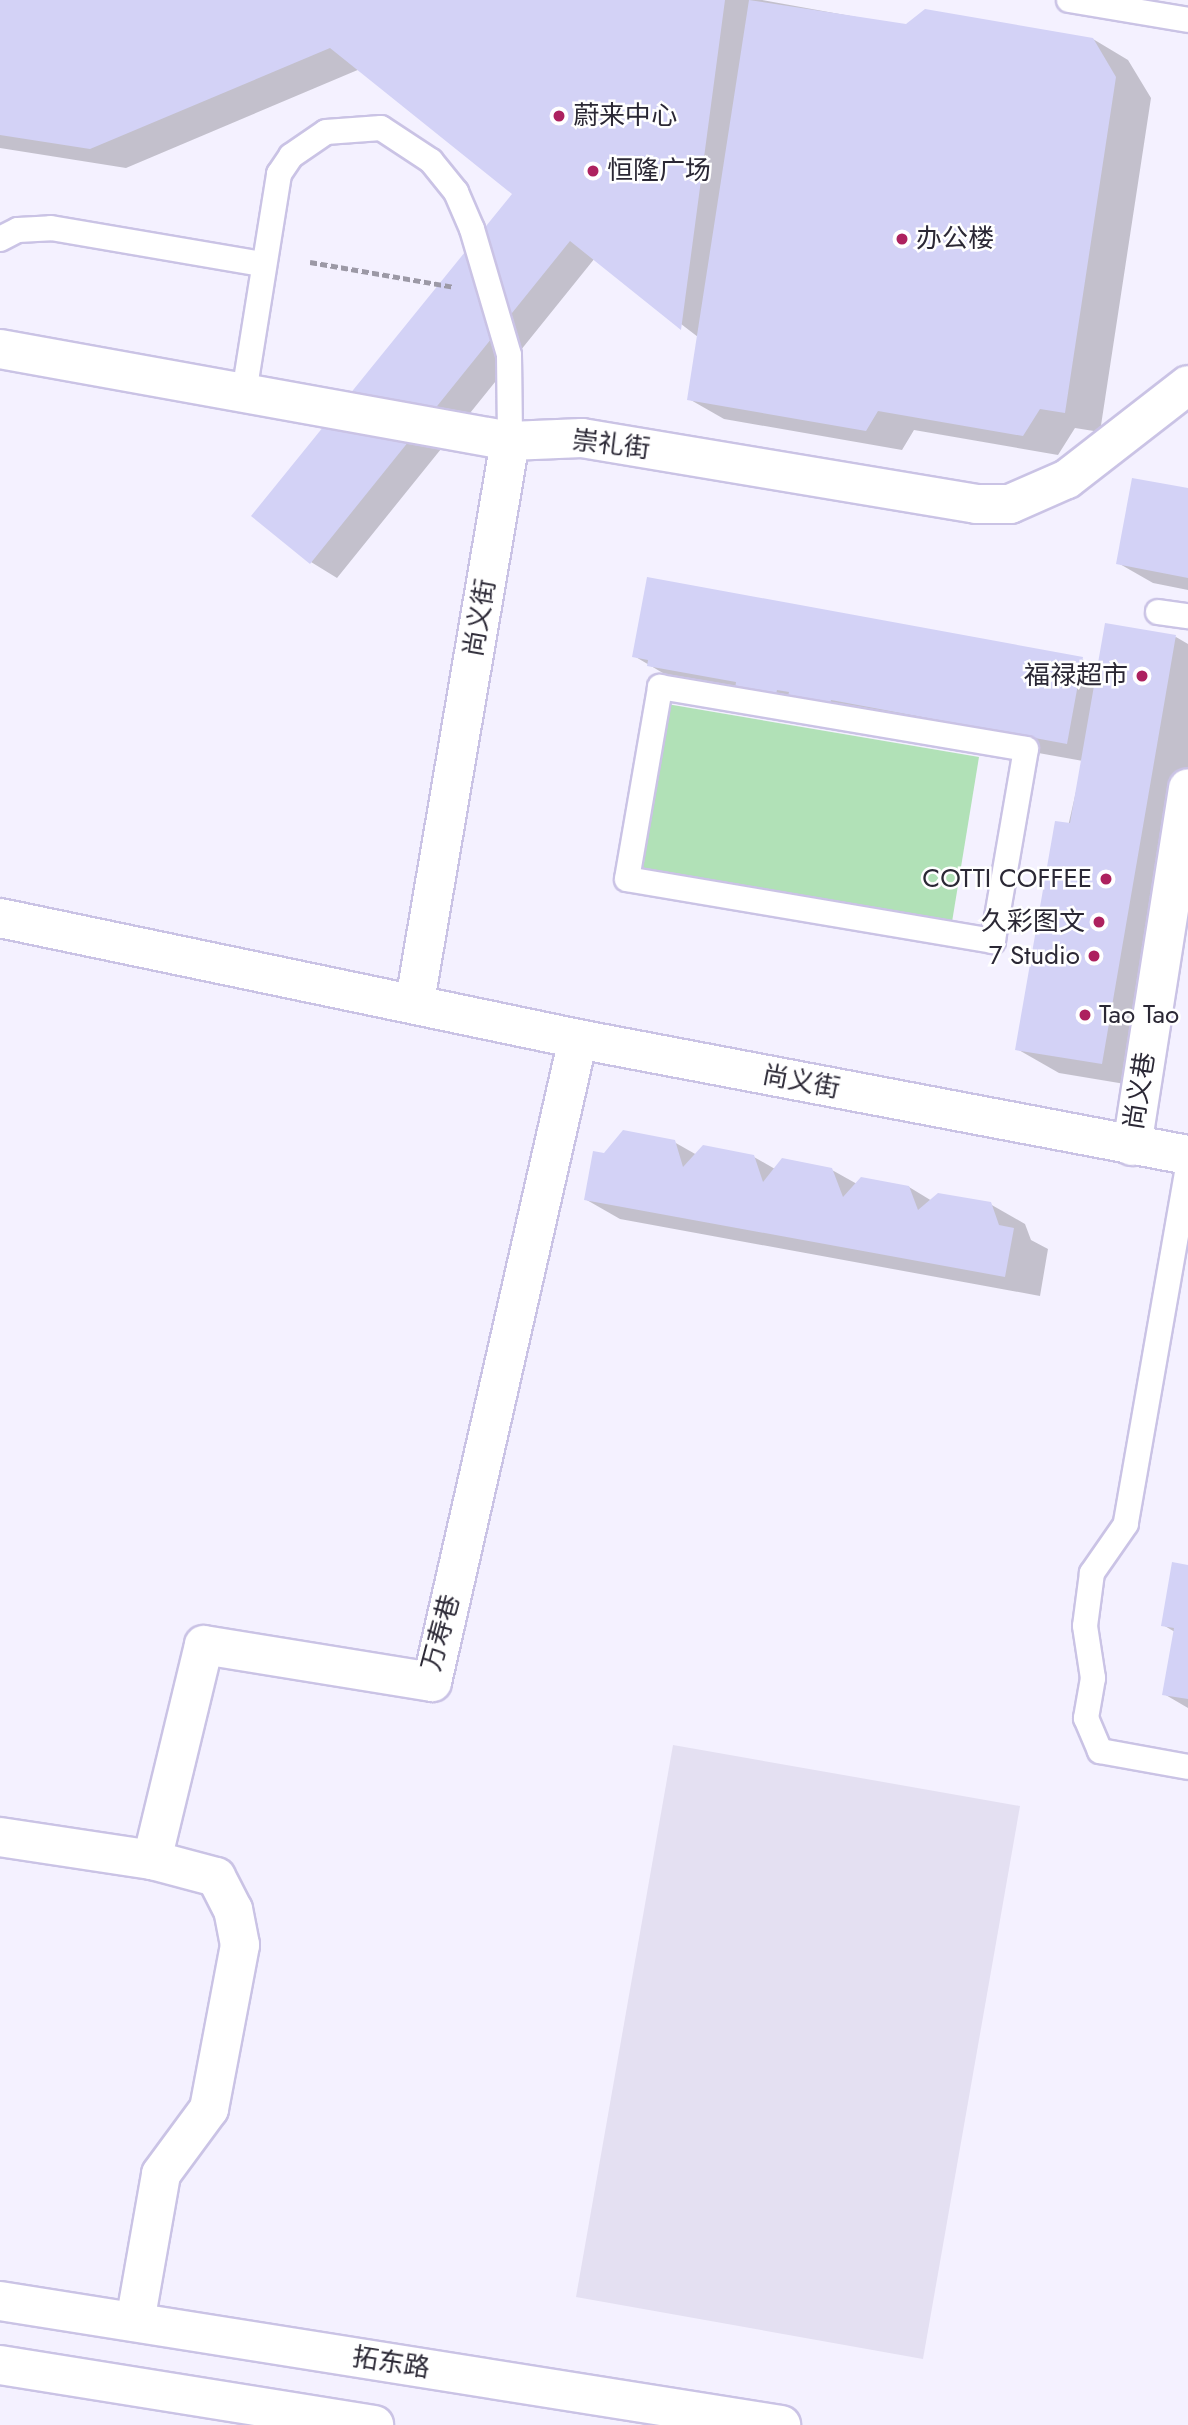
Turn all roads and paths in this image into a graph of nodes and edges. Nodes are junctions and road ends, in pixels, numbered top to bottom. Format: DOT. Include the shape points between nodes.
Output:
graph roads {
  1 [pos="1069,0"];
  2 [pos="1188,20"];
  3 [pos="0,239"];
  4 [pos="310,262"];
  5 [pos="261,264"];
  6 [pos="421,281"];
  7 [pos="0,349"];
  8 [pos="1188,385"];
  9 [pos="244,393"];
  10 [pos="510,441"];
  11 [pos="1158,612"];
  12 [pos="1188,616"];
  13 [pos="660,687"];
  14 [pos="1188,788"];
  15 [pos="0,918"];
  16 [pos="415,1001"];
  17 [pos="578,1039"];
  18 [pos="1132,1146"];
  19 [pos="1188,1155"];
  20 [pos="1188,1167"];
  21 [pos="1188,1767"];
  22 [pos="0,1838"];
  23 [pos="152,1860"];
  24 [pos="0,2301"];
  25 [pos="135,2322"];
  26 [pos="0,2365"];
  27 [pos="374,2425"];
  28 [pos="781,2425"];
  1 -- 2 [label="lane"];
  3 -- 5 [label="lane" via="18,230 51,228"];
  4 -- 6 [label="path"];
  5 -- 9 [label="lane"];
  5 -- 10 [label="lane" via="272,192 291,156 326,132 358,127 402,137 447,180 472,229 509,355"];
  7 -- 9 [label="street, 崇礼街"];
  8 -- 10 [label="street, 崇礼街" via="1067,480 1010,504 975,504 582,438"];
  9 -- 10 [label="street, 崇礼街"];
  10 -- 16 [label="street, 尚义街"];
  11 -- 12 [label="lane"];
  13 -- 13 [label="lane" via="1026,749 993,941 627,879"];
  14 -- 18 [label="street, 尚义巷"];
  15 -- 16 [label="street, 尚义街"];
  16 -- 17 [label="street, 尚义街"];
  17 -- 18 [label="street, 尚义街"];
  17 -- 23 [label="street, 万寿巷" via="432,1682 204,1645"];
  18 -- 19 [label="street, 尚义街"];
  20 -- 21 [label="lane" via="1126,1524 1092,1573 1085,1626 1093,1678 1086,1718 1100,1751"];
  22 -- 23 [label="street"];
  23 -- 25 [label="street" via="216,1877 233,1910 240,1945 209,2109 161,2174"];
  24 -- 25 [label="street, 拓东路"];
  25 -- 28 [label="street, 拓东路"];
  26 -- 27 [label="street"];
}
